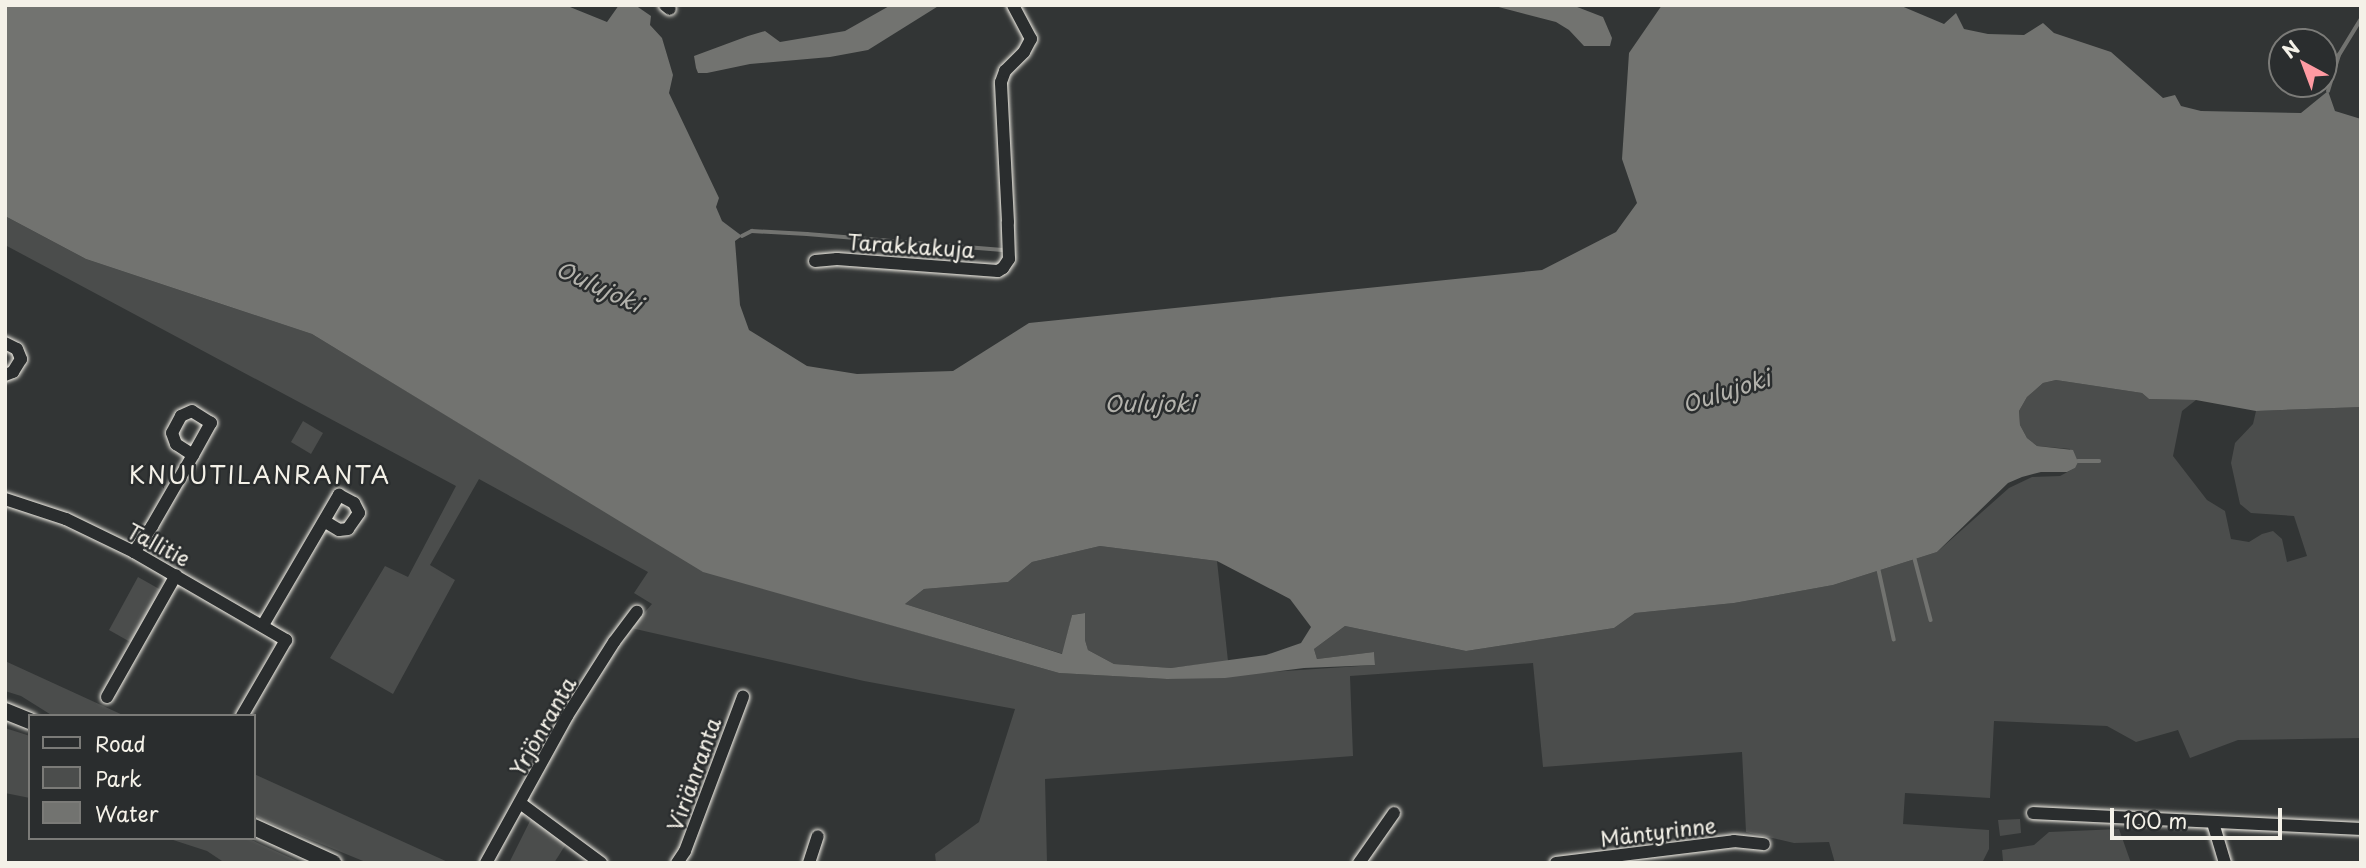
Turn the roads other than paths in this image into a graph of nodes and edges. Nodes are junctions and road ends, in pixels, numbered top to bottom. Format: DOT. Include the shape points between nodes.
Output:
graph roads {
  1 [pos="1013,5"];
  2 [pos="815,261"];
  3 [pos="5,343"];
  4 [pos="5,374"];
  5 [pos="193,455"];
  6 [pos="7,504"];
  7 [pos="324,521"];
  8 [pos="134,552"];
  9 [pos="176,575"];
  10 [pos="637,612"];
  11 [pos="263,625"];
  12 [pos="107,697"];
  13 [pos="743,697"];
  14 [pos="5,711"];
  15 [pos="243,714"];
  16 [pos="28,720"];
  17 [pos="520,803"];
  18 [pos="1394,813"];
  19 [pos="2033,813"];
  20 [pos="2213,822"];
  21 [pos="256,828"];
  22 [pos="2361,829"];
  23 [pos="818,836"];
  24 [pos="1764,844"];
  25 [pos="333,863"];
  26 [pos="486,863"];
  27 [pos="601,863"];
  28 [pos="677,863"];
  29 [pos="809,863"];
  30 [pos="1359,863"];
  31 [pos="1556,863"];
  32 [pos="2225,863"];
  1 -- 2 [label="street, Tarakkakuja" via="1031,39 1001,82 1009,222 1009,259 1003,268"];
  3 -- 4 [label="street" via="17,349 21,359 13,372"];
  5 -- 8 [label="street"];
  6 -- 8 [label="street, Tallitie" via="66,519"];
  7 -- 11 [label="street"];
  8 -- 9 [label="street, Tallitie"];
  9 -- 11 [label="street, Tallitie"];
  9 -- 12 [label="street"];
  10 -- 17 [label="street, Yrjönranta" via="567,716"];
  11 -- 15 [label="street, Tallitie" via="286,640"];
  13 -- 28 [label="street, Viriänranta"];
  14 -- 16 [label="main road"];
  17 -- 26 [label="street, Yrjönranta"];
  17 -- 27 [label="street"];
  18 -- 30 [label="street"];
  19 -- 20 [label="street"];
  20 -- 22 [label="street"];
  20 -- 32 [label="street"];
  21 -- 25 [label="main road"];
  23 -- 29 [label="street"];
  24 -- 31 [label="street, Mäntyrinne" via="1734,841"];
}
